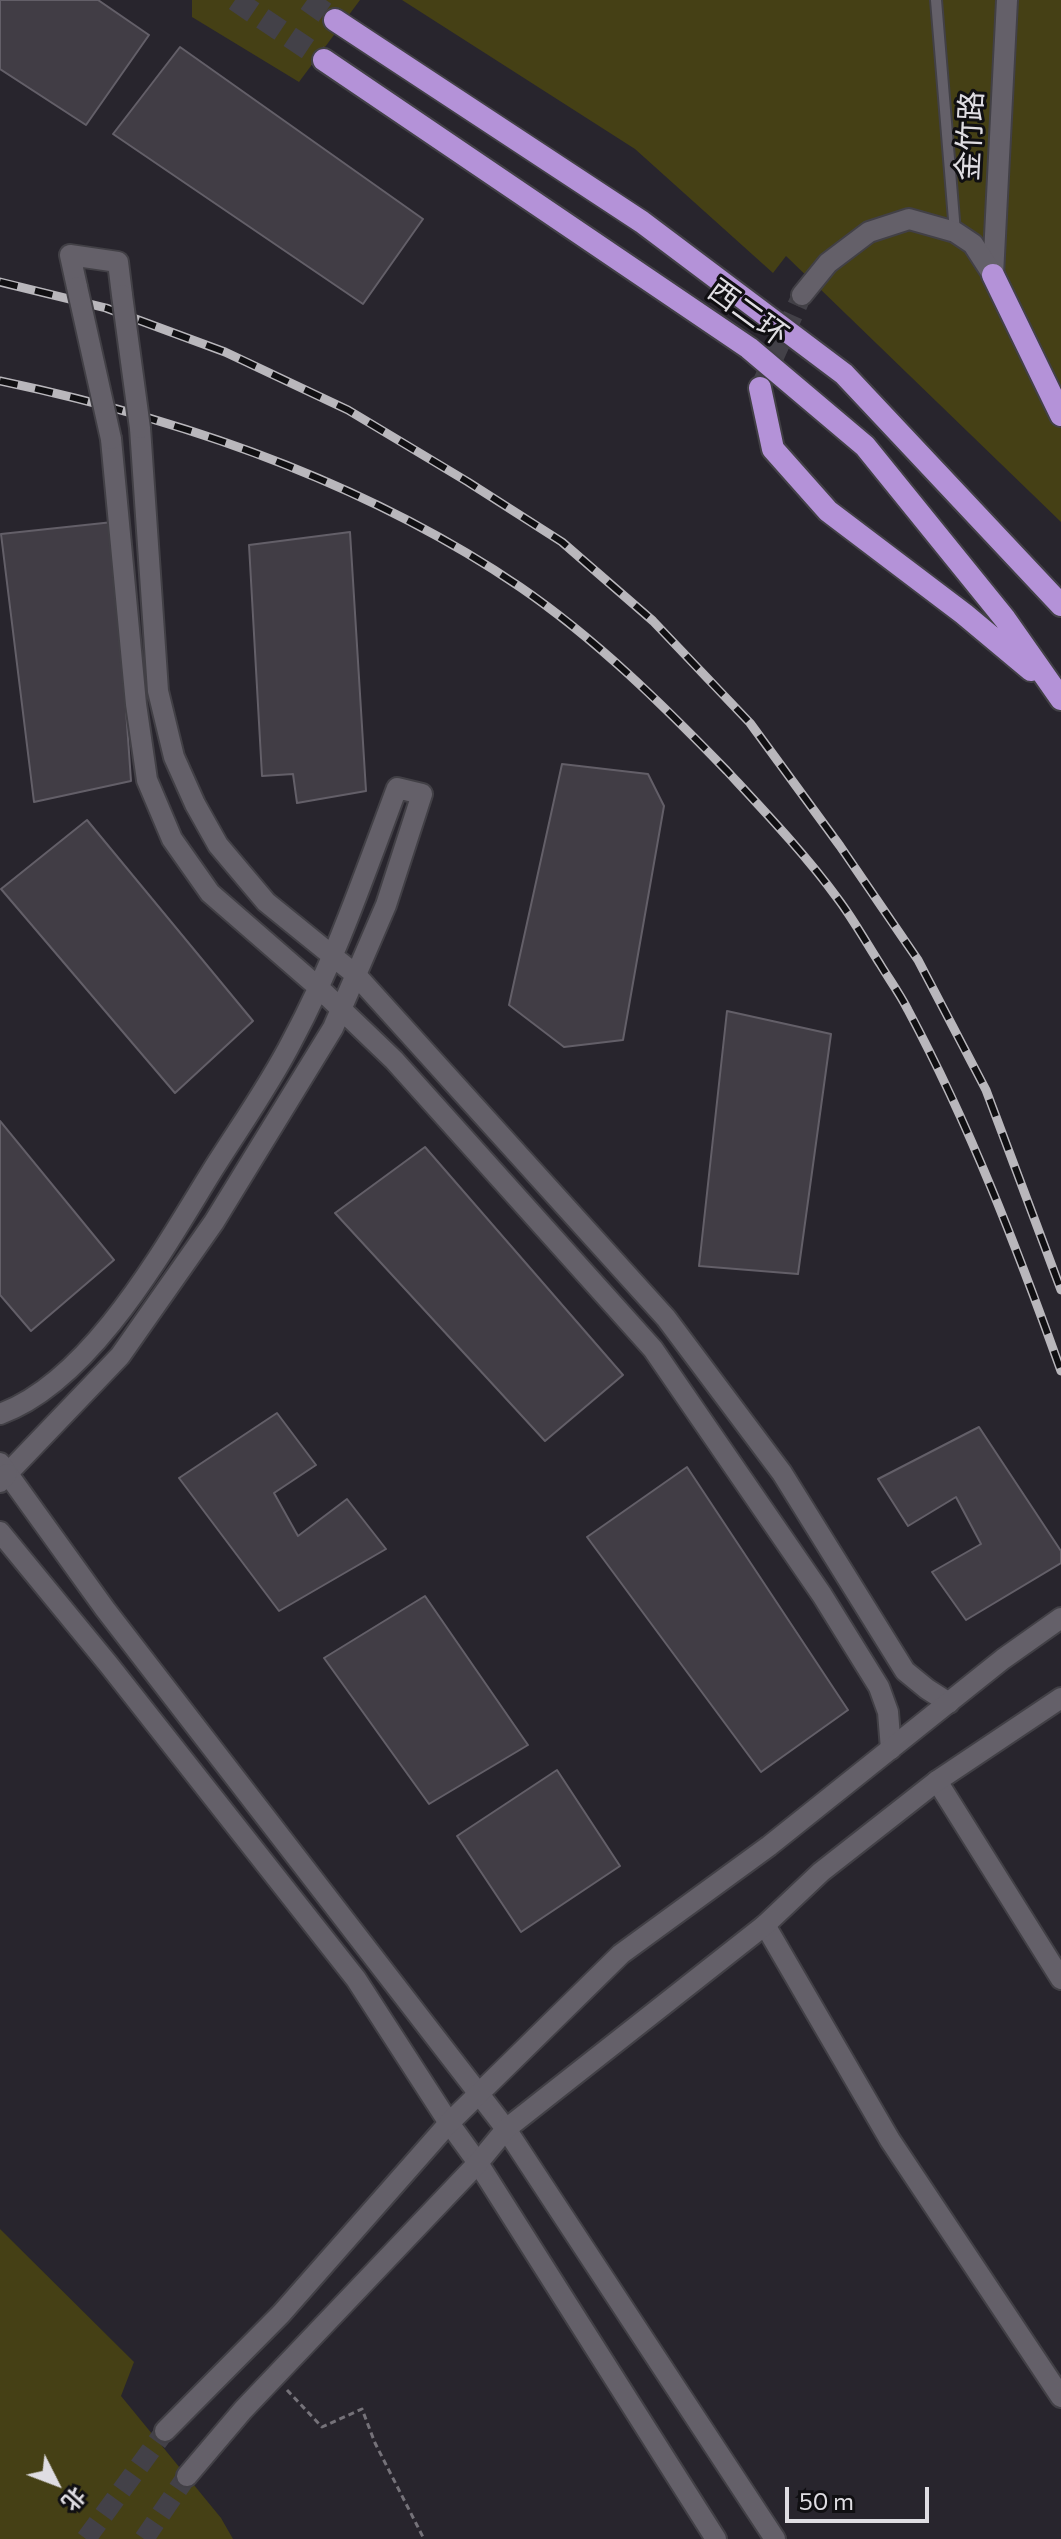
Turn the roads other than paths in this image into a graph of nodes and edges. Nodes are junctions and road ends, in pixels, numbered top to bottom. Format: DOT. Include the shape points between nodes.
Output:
graph roads {
  1 [pos="936,0"];
  2 [pos="1007,0"];
  3 [pos="335,20"];
  4 [pos="324,60"];
  5 [pos="955,232"];
  6 [pos="993,275"];
  7 [pos="802,295"];
  8 [pos="760,388"];
  9 [pos="1061,415"];
  10 [pos="1061,605"];
  11 [pos="1059,696"];
  12 [pos="333,954"];
  13 [pos="356,975"];
  14 [pos="318,987"];
  15 [pos="341,1009"];
  16 [pos="0,1414"];
  17 [pos="2,1473"];
  18 [pos="0,1532"];
  19 [pos="1061,1618"];
  20 [pos="1061,1698"];
  21 [pos="949,1703"];
  22 [pos="891,1749"];
  23 [pos="937,1781"];
  24 [pos="765,1925"];
  25 [pos="1061,1979"];
  26 [pos="479,2096"];
  27 [pos="449,2123"];
  28 [pos="506,2129"];
  29 [pos="478,2163"];
  30 [pos="1061,2397"];
  31 [pos="165,2431"];
  32 [pos="187,2476"];
  33 [pos="716,2539"];
  34 [pos="775,2539"];
  1 -- 5 [label="lane"];
  2 -- 6 [label="street, 金竹路"];
  3 -- 10 [label="highway, 西二环" via="642,222 844,374"];
  4 -- 11 [label="highway, 西二环" via="749,348 865,446 1005,619"];
  5 -- 6 [label="street" via="973,244"];
  5 -- 7 [label="street" via="909,219 869,232 828,263"];
  6 -- 9 [label="highway"];
  8 -- 11 [label="highway" via="773,449 828,511 964,614"];
  12 -- 13 [label="street"];
  12 -- 13 [label="street" via="397,788 422,794 386,905"];
  12 -- 14 [label="street"];
  12 -- 14 [label="street, bridge" via="266,902 218,845 174,757 158,691 140,428 118,262 70,255 111,439 147,780 172,839 210,893"];
  13 -- 15 [label="street"];
  13 -- 21 [label="street" via="666,1318 782,1473 905,1671"];
  14 -- 15 [label="street"];
  14 -- 16 [label="street" via="292,1042 134,1294 56,1383"];
  15 -- 17 [label="street" via="214,1222 120,1356"];
  15 -- 22 [label="street" via="394,1060 653,1349 879,1687 888,1712"];
  17 -- 26 [label="street"];
  18 -- 27 [label="street" via="356,1979"];
  19 -- 21 [label="street"];
  20 -- 23 [label="street"];
  21 -- 22 [label="street"];
  22 -- 26 [label="street" via="621,1954"];
  23 -- 24 [label="street" via="821,1872"];
  23 -- 25 [label="street"];
  24 -- 28 [label="street"];
  24 -- 30 [label="street" via="890,2140"];
  26 -- 27 [label="street"];
  26 -- 28 [label="street"];
  27 -- 29 [label="street"];
  27 -- 31 [label="street" via="281,2314"];
  28 -- 29 [label="street"];
  28 -- 34 [label="street"];
  29 -- 32 [label="street"];
  29 -- 33 [label="street"];
}
